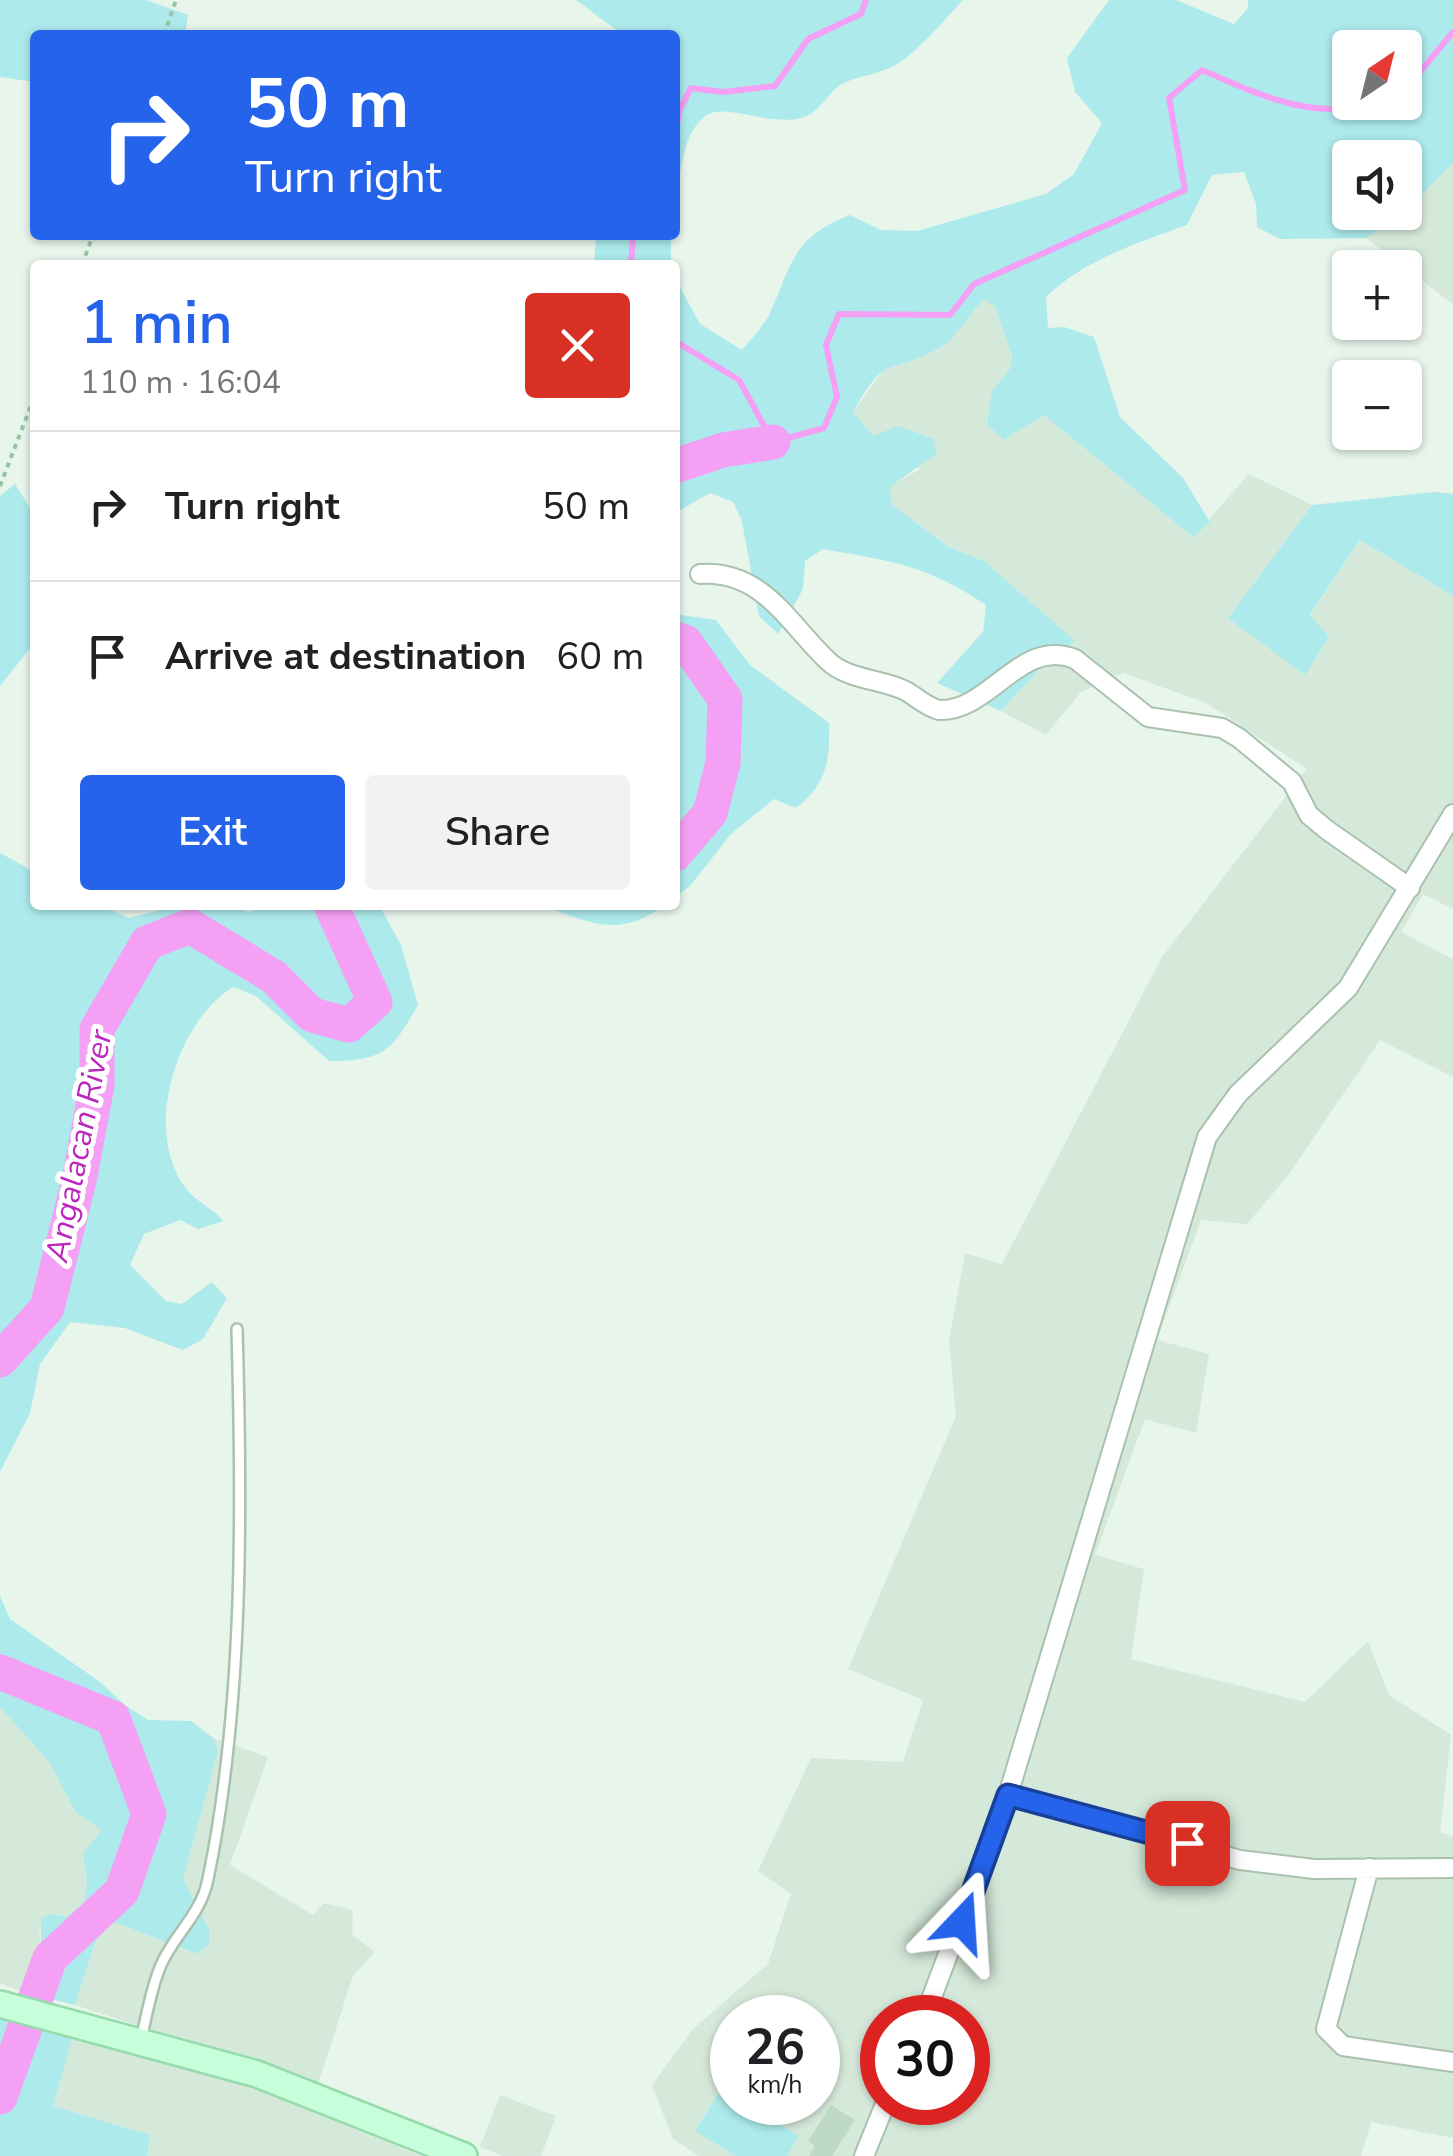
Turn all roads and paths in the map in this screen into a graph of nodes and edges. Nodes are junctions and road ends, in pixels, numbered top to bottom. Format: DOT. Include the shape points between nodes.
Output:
graph roads {
  1 [pos="176,0"];
  2 [pos="166,30"];
  3 [pos="30,408"];
  4 [pos="0,486"];
  5 [pos="700,574"];
  6 [pos="1453,814"];
  7 [pos="1410,888"];
  8 [pos="237,1329"];
  9 [pos="1008,1795"];
  10 [pos="1368,1868"];
  11 [pos="1453,1868"];
  12 [pos="933,1995"];
  13 [pos="1,2004"];
  14 [pos="141,2042"];
  15 [pos="1453,2062"];
  16 [pos="877,2125"];
  17 [pos="464,2156"];
  18 [pos="864,2156"];
  1 -- 2 [label="path"];
  3 -- 4 [label="path"];
  5 -- 7 [label="street" via="751,584 830,663 939,710 962,705 1036,657 1064,655 1158,722 1222,728 1239,738 1292,782 1309,815"];
  6 -- 7 [label="street"];
  7 -- 9 [label="street" via="1348,988 1238,1094 1208,1138"];
  8 -- 14 [label="lane" via="241,1458 234,1631 209,1874 196,1915 162,1962"];
  9 -- 10 [label="street" via="1240,1860"];
  9 -- 12 [label="street"];
  10 -- 11 [label="street"];
  10 -- 15 [label="street" via="1326,2029 1343,2046"];
  13 -- 14 [label="street"];
  14 -- 17 [label="street" via="257,2074"];
  16 -- 18 [label="street"];
}
